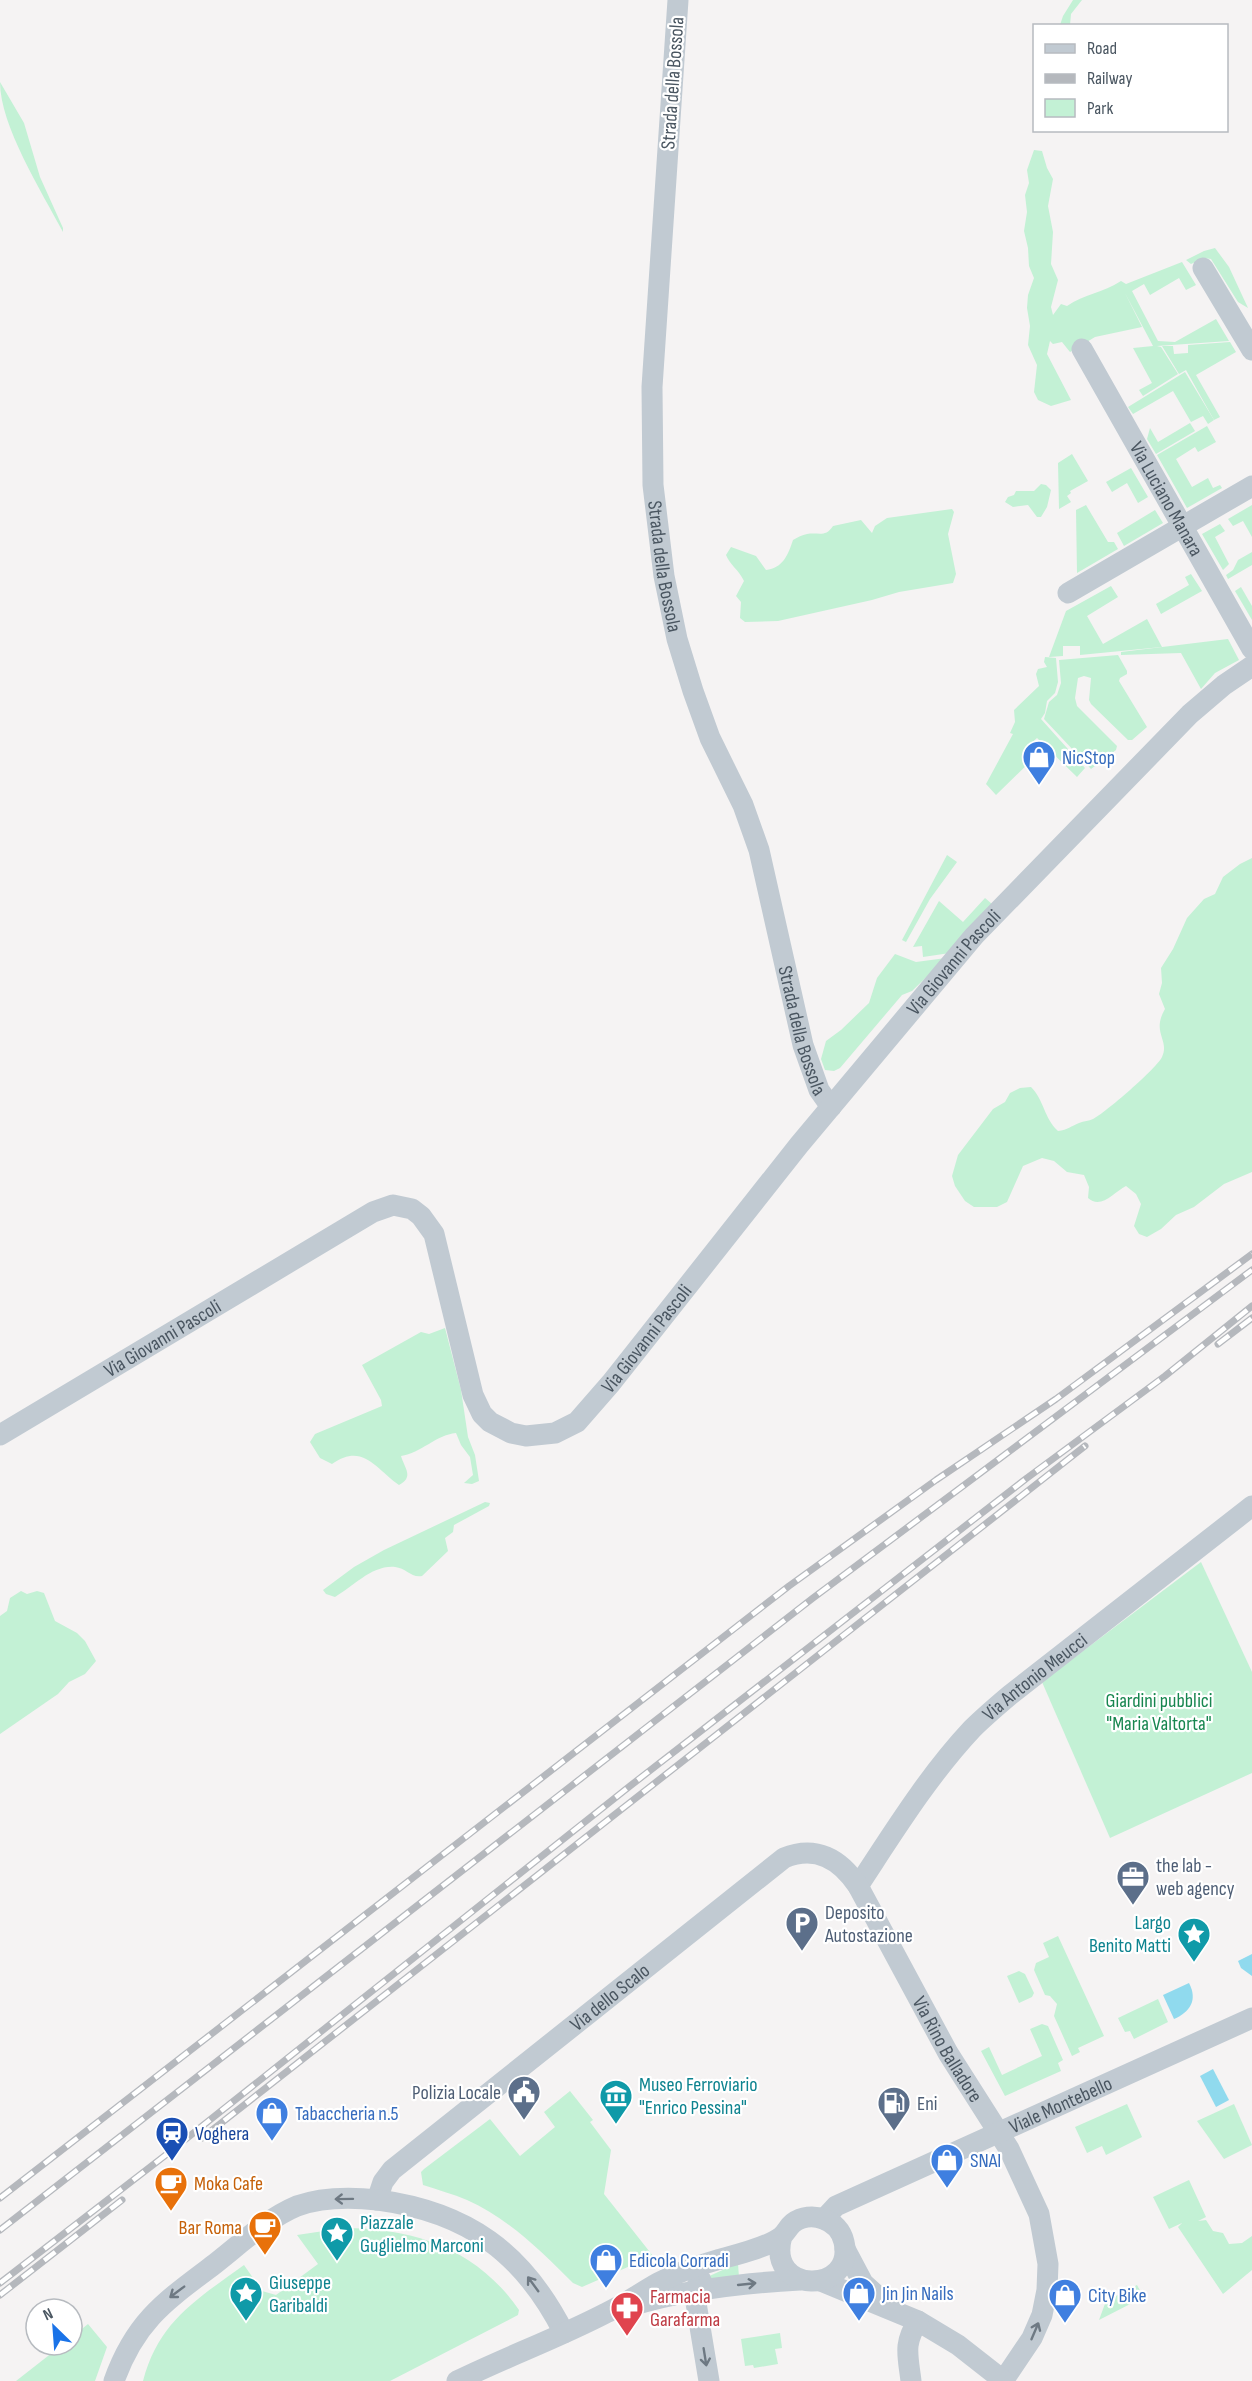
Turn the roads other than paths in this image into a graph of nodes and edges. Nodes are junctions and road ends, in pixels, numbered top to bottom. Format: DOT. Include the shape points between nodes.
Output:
graph roads {
  1 [pos="678,0"];
  2 [pos="1203,268"];
  3 [pos="1082,349"];
  4 [pos="1252,350"];
  5 [pos="1252,486"];
  6 [pos="1181,527"];
  7 [pos="1068,593"];
  8 [pos="1252,649"];
  9 [pos="1252,666"];
  10 [pos="831,1107"];
  11 [pos="0,1435"];
  12 [pos="1252,1506"];
  13 [pos="858,1886"];
  14 [pos="1252,2018"];
  15 [pos="998,2133"];
  16 [pos="864,2194"];
  17 [pos="377,2200"];
  18 [pos="824,2219"];
  19 [pos="782,2236"];
  20 [pos="843,2242"];
  21 [pos="717,2260"];
  22 [pos="800,2280"];
  23 [pos="821,2281"];
  24 [pos="694,2291"];
  25 [pos="892,2308"];
  26 [pos="608,2313"];
  27 [pos="918,2321"];
  28 [pos="564,2333"];
  29 [pos="459,2380"];
  30 [pos="114,2381"];
  31 [pos="708,2381"];
  32 [pos="911,2381"];
  33 [pos="1003,2381"];
  1 -- 10 [label="street, Strada della Bossola" via="652,387 653,485 664,576 676,639 693,691 759,850 803,1045 819,1090"];
  2 -- 4 [label="street"];
  3 -- 6 [label="street, Via Luciano Manara"];
  5 -- 6 [label="street"];
  6 -- 7 [label="street"];
  6 -- 8 [label="street, Via Luciano Manara"];
  9 -- 10 [label="street, Via Giovanni Pascoli" via="1190,714 974,936"];
  10 -- 11 [label="street, Via Giovanni Pascoli" via="611,1383 577,1422 555,1433 511,1433 482,1414 468,1376 434,1234 417,1212 397,1205 373,1212"];
  12 -- 13 [label="street, Via Antonio Meucci" via="973,1728"];
  13 -- 15 [label="street, Via Rino Balladore" via="948,2053"];
  13 -- 17 [label="street, Via dello Scalo" via="836,1861 799,1852 784,1858 392,2170"];
  14 -- 15 [label="street, Viale Montebello"];
  15 -- 16 [label="street, Viale Montebello"];
  33 -- 15 [label="street, Via Rino Balladore, one-way" via="1024,2353 1042,2315 1048,2264 1039,2214"];
  16 -- 18 [label="street, Viale Montebello" via="837,2206"];
  16 -- 20 [label="street, Viale Montebello" via="851,2211"];
  28 -- 17 [label="street, one-way" via="524,2272 475,2229 405,2204"];
  17 -- 30 [label="street, one-way" via="315,2201 278,2216 158,2308 130,2344"];
  18 -- 19 [label="street" via="803,2218"];
  18 -- 20 [label="street" via="837,2229"];
  19 -- 21 [label="street" via="742,2254"];
  19 -- 22 [label="street" via="782,2262"];
  20 -- 23 [label="street" via="838,2269"];
  20 -- 25 [label="street" via="863,2283"];
  21 -- 24 [label="street"];
  21 -- 26 [label="street" via="677,2274"];
  22 -- 23 [label="street"];
  24 -- 22 [label="street, one-way"];
  23 -- 25 [label="street"];
  24 -- 26 [label="street"];
  24 -- 31 [label="street, one-way"];
  25 -- 27 [label="street"];
  26 -- 28 [label="street"];
  27 -- 32 [label="street" via="907,2346"];
  27 -- 33 [label="street"];
  28 -- 29 [label="street"];
}
